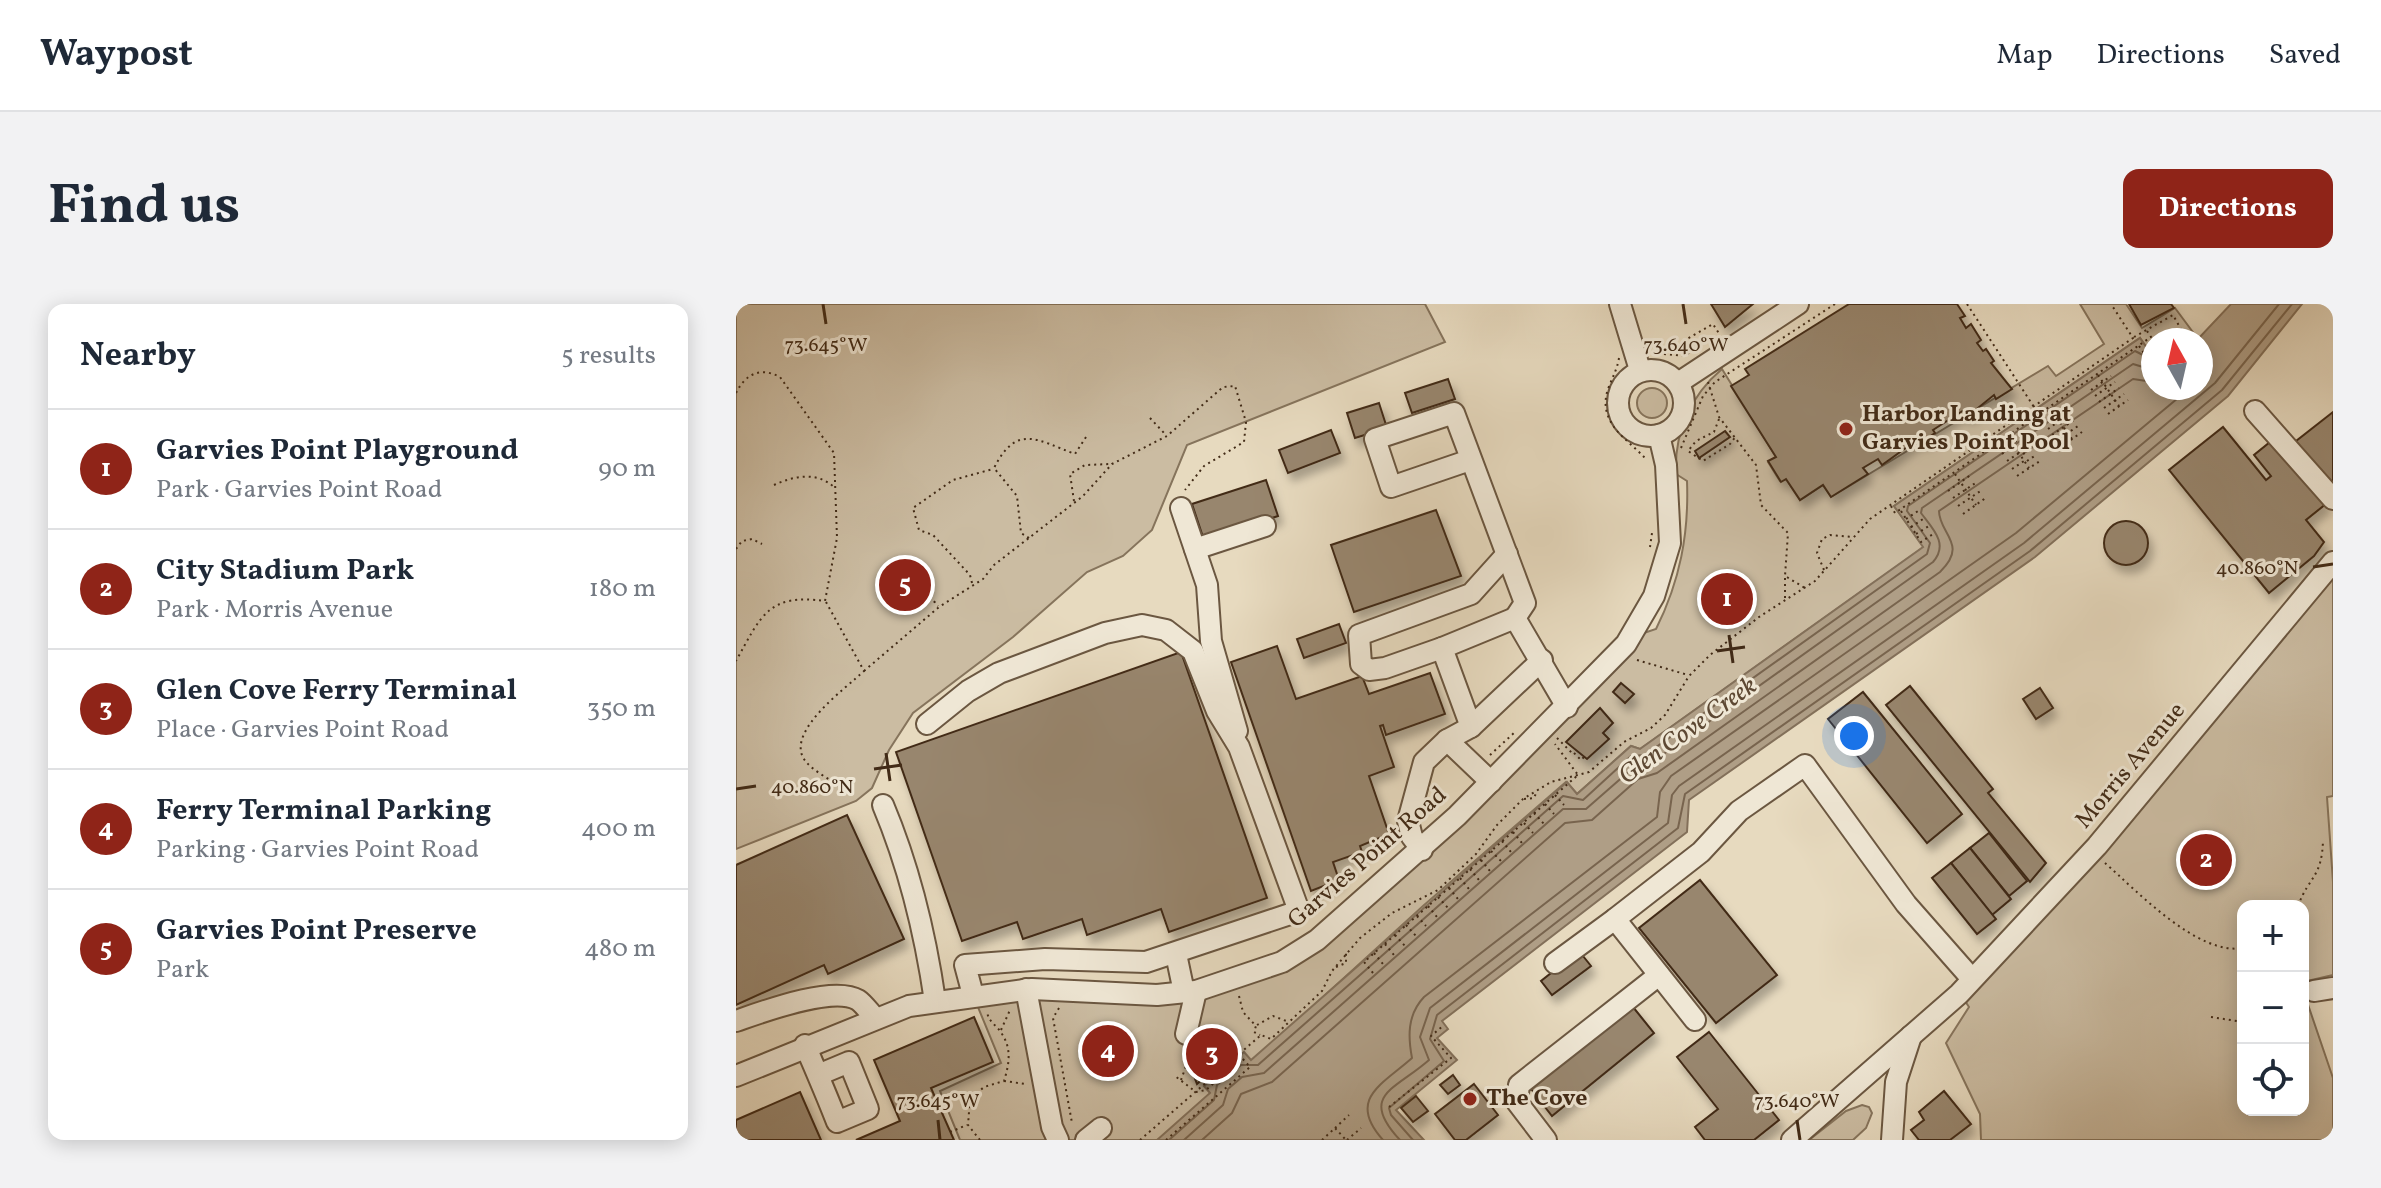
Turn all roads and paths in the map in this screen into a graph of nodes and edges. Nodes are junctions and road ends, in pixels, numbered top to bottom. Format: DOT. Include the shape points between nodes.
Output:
graph roads {
  1 [pos="1620,304"];
  2 [pos="1798,304"];
  3 [pos="1835,304"];
  4 [pos="1967,304"];
  5 [pos="2111,304"];
  6 [pos="2150,328"];
  7 [pos="2180,328"];
  8 [pos="2141,333"];
  9 [pos="2133,338"];
  10 [pos="1646,339"];
  11 [pos="1712,343"];
  12 [pos="2139,345"];
  13 [pos="2141,348"];
  14 [pos="1696,354"];
  15 [pos="1691,355"];
  16 [pos="1619,356"];
  17 [pos="1694,360"];
  18 [pos="1640,370"];
  19 [pos="2097,374"];
  20 [pos="2111,376"];
  21 [pos="1707,381"];
  22 [pos="2102,382"];
  23 [pos="2115,382"];
  24 [pos="1678,383"];
  25 [pos="1711,387"];
  26 [pos="2107,388"];
  27 [pos="2119,388"];
  28 [pos="2091,390"];
  29 [pos="736,393"];
  30 [pos="2111,394"];
  31 [pos="2124,394"];
  32 [pos="2095,396"];
  33 [pos="2115,400"];
  34 [pos="2128,400"];
  35 [pos="2099,402"];
  36 [pos="2119,406"];
  37 [pos="2049,407"];
  38 [pos="2034,408"];
  39 [pos="2065,408"];
  40 [pos="2104,408"];
  41 [pos="2255,411"];
  42 [pos="2069,414"];
  43 [pos="2108,414"];
  44 [pos="2055,415"];
  45 [pos="1719,417"];
  46 [pos="1150,418"];
  47 [pos="2074,420"];
  48 [pos="2059,421"];
  49 [pos="2043,423"];
  50 [pos="2078,426"];
  51 [pos="2063,427"];
  52 [pos="2048,429"];
  53 [pos="2082,432"];
  54 [pos="2067,433"];
  55 [pos="1659,435"];
  56 [pos="2052,435"];
  57 [pos="1167,436"];
  58 [pos="1736,436"];
  59 [pos="2008,436"];
  60 [pos="2024,436"];
  61 [pos="1086,437"];
  62 [pos="2072,439"];
  63 [pos="2056,441"];
  64 [pos="2028,443"];
  65 [pos="2013,445"];
  66 [pos="2061,447"];
  67 [pos="2032,449"];
  68 [pos="1681,453"];
  69 [pos="2019,453"];
  70 [pos="2002,454"];
  71 [pos="2036,455"];
  72 [pos="1470,460"];
  73 [pos="1652,460"];
  74 [pos="2007,461"];
  75 [pos="2040,461"];
  76 [pos="2025,462"];
  77 [pos="1112,464"];
  78 [pos="994,468"];
  79 [pos="2029,468"];
  80 [pos="2012,469"];
  81 [pos="1954,473"];
  82 [pos="1972,474"];
  83 [pos="2017,476"];
  84 [pos="1960,482"];
  85 [pos="1977,482"];
  86 [pos="774,485"];
  87 [pos="835,488"];
  88 [pos="1966,490"];
  89 [pos="1982,490"];
  90 [pos="1948,491"];
  91 [pos="1971,497"];
  92 [pos="1987,497"];
  93 [pos="1953,498"];
  94 [pos="2333,499"];
  95 [pos="1074,501"];
  96 [pos="1976,505"];
  97 [pos="1891,506"];
  98 [pos="1958,506"];
  99 [pos="1181,508"];
  100 [pos="1900,510"];
  101 [pos="1918,511"];
  102 [pos="1963,514"];
  103 [pos="1906,519"];
  104 [pos="1923,519"];
  105 [pos="1265,526"];
  106 [pos="1929,526"];
  107 [pos="1911,527"];
  108 [pos="1652,532"];
  109 [pos="1916,534"];
  110 [pos="1933,534"];
  111 [pos="1852,537"];
  112 [pos="1030,539"];
  113 [pos="762,544"];
  114 [pos="736,549"];
  115 [pos="1195,549"];
  116 [pos="1650,549"];
  117 [pos="1507,554"];
  118 [pos="2333,562"];
  119 [pos="1824,571"];
  120 [pos="887,572"];
  121 [pos="1785,576"];
  122 [pos="972,583"];
  123 [pos="1806,589"];
  124 [pos="825,601"];
  125 [pos="1786,601"];
  126 [pos="939,607"];
  127 [pos="1515,618"];
  128 [pos="1442,648"];
  129 [pos="1630,655"];
  130 [pos="1542,660"];
  131 [pos="736,661"];
  132 [pos="864,671"];
  133 [pos="1689,676"];
  134 [pos="1567,707"];
  135 [pos="927,724"];
  136 [pos="1471,727"];
  137 [pos="1516,730"];
  138 [pos="1447,740"];
  139 [pos="1552,740"];
  140 [pos="1239,747"];
  141 [pos="1573,752"];
  142 [pos="1585,756"];
  143 [pos="1578,775"];
  144 [pos="1484,776"];
  145 [pos="839,786"];
  146 [pos="1555,795"];
  147 [pos="1545,804"];
  148 [pos="883,805"];
  149 [pos="1564,805"];
  150 [pos="1534,813"];
  151 [pos="1554,814"];
  152 [pos="1524,823"];
  153 [pos="1544,824"];
  154 [pos="1513,832"];
  155 [pos="1533,833"];
  156 [pos="2323,840"];
  157 [pos="1502,841"];
  158 [pos="1522,843"];
  159 [pos="1422,850"];
  160 [pos="1491,851"];
  161 [pos="1511,852"];
  162 [pos="2092,852"];
  163 [pos="1481,860"];
  164 [pos="1501,861"];
  165 [pos="1470,869"];
  166 [pos="1490,871"];
  167 [pos="1460,878"];
  168 [pos="1479,880"];
  169 [pos="1449,888"];
  170 [pos="1469,889"];
  171 [pos="1438,897"];
  172 [pos="1458,899"];
  173 [pos="2300,900"];
  174 [pos="1428,906"];
  175 [pos="1448,908"];
  176 [pos="1299,911"];
  177 [pos="1417,916"];
  178 [pos="1437,917"];
  179 [pos="1615,919"];
  180 [pos="1406,925"];
  181 [pos="1426,926"];
  182 [pos="1395,935"];
  183 [pos="1416,936"];
  184 [pos="1385,944"];
  185 [pos="1310,945"];
  186 [pos="1405,946"];
  187 [pos="2237,948"];
  188 [pos="1374,953"];
  189 [pos="1176,954"];
  190 [pos="1394,955"];
  191 [pos="1045,959"];
  192 [pos="1555,963"];
  193 [pos="1383,964"];
  194 [pos="1373,973"];
  195 [pos="1659,975"];
  196 [pos="1966,987"];
  197 [pos="1190,992"];
  198 [pos="1029,994"];
  199 [pos="1239,995"];
  200 [pos="935,1001"];
  201 [pos="980,1002"];
  202 [pos="1062,1004"];
  203 [pos="1000,1006"];
  204 [pos="1018,1014"];
  205 [pos="2211,1017"];
  206 [pos="875,1018"];
  207 [pos="1695,1020"];
  208 [pos="736,1021"];
  209 [pos="2237,1021"];
  210 [pos="1290,1022"];
  211 [pos="1444,1025"];
  212 [pos="1256,1026"];
  213 [pos="1001,1031"];
  214 [pos="1186,1034"];
  215 [pos="1261,1035"];
  216 [pos="1911,1036"];
  217 [pos="805,1045"];
  218 [pos="818,1075"];
  219 [pos="736,1076"];
  220 [pos="1175,1076"];
  221 [pos="1004,1081"];
  222 [pos="1032,1084"];
  223 [pos="1196,1092"];
  224 [pos="1389,1107"];
  225 [pos="1349,1115"];
  226 [pos="1072,1123"];
  227 [pos="968,1125"];
  228 [pos="1335,1128"];
  229 [pos="1361,1128"];
  230 [pos="950,1132"];
  231 [pos="980,1140"];
  232 [pos="1058,1140"];
  233 [pos="1140,1140"];
  234 [pos="1166,1140"];
  235 [pos="1322,1140"];
  236 [pos="1346,1140"];
  237 [pos="1546,1140"];
  238 [pos="1792,1140"];
  239 [pos="1892,1140"];
  1 -- 18 [label="street"];
  2 -- 24 [label="street"];
  3 -- 25 [label="path"];
  4 -- 38 [label="path"];
  5 -- 9 [label="path"];
  6 -- 7 [label="path" via="2173,315"];
  8 -- 9 [label="path"];
  9 -- 38 [label="path"];
  10 -- 15 [label="path" via="1663,354"];
  11 -- 15 [label="path" via="1721,337 1713,324 1680,343"];
  12 -- 13 [label="path"];
  12 -- 19 [label="path"];
  14 -- 15 [label="path"];
  15 -- 17 [label="path"];
  16 -- 73 [label="path" via="1607,392 1610,422"];
  18 -- 24 [label="street" via="1660,370"];
  18 -- 55 [label="street" via="1622,385 1620,418 1637,433"];
  19 -- 22 [label="path"];
  19 -- 37 [label="path"];
  20 -- 22 [label="path"];
  21 -- 25 [label="path"];
  22 -- 26 [label="path"];
  22 -- 28 [label="path"];
  23 -- 26 [label="path"];
  24 -- 55 [label="street" via="1682,416"];
  25 -- 45 [label="path"];
  25 -- 68 [label="path"];
  26 -- 30 [label="path"];
  26 -- 32 [label="path"];
  27 -- 30 [label="path"];
  29 -- 87 [label="path" via="760,371 780,377 834,453"];
  30 -- 33 [label="path"];
  30 -- 35 [label="path"];
  31 -- 33 [label="path"];
  33 -- 36 [label="path"];
  33 -- 40 [label="path"];
  34 -- 36 [label="path"];
  36 -- 43 [label="path"];
  37 -- 44 [label="path"];
  37 -- 59 [label="path"];
  38 -- 97 [label="path"];
  39 -- 44 [label="path"];
  41 -- 94 [label="street"];
  42 -- 48 [label="path"];
  44 -- 48 [label="path"];
  44 -- 49 [label="path"];
  45 -- 58 [label="path"];
  45 -- 58 [label="path" via="1714,432 1688,451 1703,461"];
  46 -- 57 [label="path"];
  47 -- 51 [label="path"];
  48 -- 51 [label="path"];
  48 -- 52 [label="path"];
  50 -- 54 [label="path"];
  51 -- 54 [label="path"];
  51 -- 56 [label="path"];
  53 -- 62 [label="path"];
  54 -- 62 [label="path"];
  54 -- 63 [label="path"];
  55 -- 134 [label="street, Garvies Point Road" via="1671,522 1664,569 1626,644"];
  57 -- 77 [label="path"];
  57 -- 99 [label="path" via="1223,387 1238,389 1244,442 1204,466 1186,489"];
  58 -- 121 [label="path" via="1756,465 1761,505 1788,533"];
  59 -- 65 [label="path"];
  59 -- 81 [label="path"];
  60 -- 65 [label="path"];
  61 -- 78 [label="path" via="1075,454 1018,439"];
  62 -- 66 [label="path"];
  64 -- 69 [label="path"];
  65 -- 69 [label="path"];
  65 -- 70 [label="path"];
  67 -- 69 [label="path"];
  69 -- 74 [label="path"];
  69 -- 76 [label="path"];
  71 -- 76 [label="path"];
  72 -- 72 [label="street" via="1391,487 1375,439 1454,413"];
  72 -- 117 [label="street"];
  75 -- 79 [label="path"];
  76 -- 79 [label="path"];
  76 -- 80 [label="path"];
  77 -- 95 [label="path"];
  77 -- 95 [label="path" via="1085,465 1070,474"];
  78 -- 112 [label="path" via="1017,496 1021,533"];
  78 -- 122 [label="path" via="953,480 913,508 919,530 933,535"];
  79 -- 83 [label="path"];
  81 -- 84 [label="path"];
  81 -- 100 [label="path"];
  82 -- 84 [label="path"];
  84 -- 88 [label="path"];
  84 -- 90 [label="path"];
  85 -- 88 [label="path"];
  86 -- 87 [label="path" via="800,476 816,477"];
  87 -- 124 [label="path" via="837,538"];
  88 -- 91 [label="path"];
  88 -- 93 [label="path"];
  89 -- 91 [label="path"];
  91 -- 96 [label="path"];
  91 -- 98 [label="path"];
  92 -- 96 [label="path"];
  95 -- 112 [label="path"];
  96 -- 102 [label="path"];
  97 -- 100 [label="path" via="1895,513"];
  97 -- 111 [label="path"];
  99 -- 115 [label="street"];
  100 -- 103 [label="path"];
  101 -- 103 [label="path"];
  103 -- 107 [label="path"];
  104 -- 107 [label="path"];
  105 -- 115 [label="street"];
  106 -- 109 [label="path"];
  107 -- 109 [label="path"];
  108 -- 116 [label="path"];
  109 -- 110 [label="path" via="1921,542"];
  111 -- 119 [label="path"];
  111 -- 119 [label="path" via="1822,539 1817,553"];
  112 -- 122 [label="path"];
  113 -- 114 [label="path" via="752,539"];
  115 -- 140 [label="street" via="1207,585 1211,641"];
  117 -- 127 [label="street" via="1525,603"];
  117 -- 128 [label="street" via="1471,594 1357,640 1361,664 1369,670"];
  118 -- 162 [label="street, Morris Avenue"];
  119 -- 123 [label="path"];
  120 -- 126 [label="path" via="914,569"];
  121 -- 123 [label="path"];
  121 -- 125 [label="path"];
  122 -- 126 [label="path"];
  123 -- 125 [label="path"];
  124 -- 131 [label="path" via="803,598 770,607"];
  124 -- 132 [label="path"];
  125 -- 133 [label="path" via="1734,635"];
  126 -- 132 [label="path"];
  127 -- 128 [label="street"];
  127 -- 130 [label="street"];
  128 -- 136 [label="street"];
  129 -- 133 [label="path"];
  130 -- 134 [label="street"];
  130 -- 136 [label="street"];
  132 -- 145 [label="path" via="813,718 801,739 804,759"];
  133 -- 143 [label="path" via="1657,723"];
  134 -- 144 [label="street, Garvies Point Road"];
  135 -- 140 [label="street" via="999,673 1105,633 1142,625 1166,630 1193,651 1217,711"];
  136 -- 138 [label="street"];
  137 -- 144 [label="path"];
  138 -- 144 [label="street"];
  138 -- 159 [label="street" via="1424,762 1408,821"];
  139 -- 143 [label="path"];
  140 -- 176 [label="street"];
  141 -- 142 [label="path" via="1581,760"];
  143 -- 146 [label="path"];
  143 -- 210 [label="path" via="1538,788 1523,799 1438,890 1392,913 1346,953 1322,991"];
  144 -- 159 [label="street, Garvies Point Road"];
  146 -- 147 [label="path"];
  146 -- 149 [label="path"];
  147 -- 150 [label="path"];
  147 -- 151 [label="path"];
  148 -- 200 [label="street" via="907,864"];
  150 -- 152 [label="path"];
  150 -- 153 [label="path"];
  152 -- 154 [label="path"];
  152 -- 155 [label="path"];
  154 -- 157 [label="path"];
  154 -- 158 [label="path"];
  156 -- 173 [label="path" via="2321,869"];
  157 -- 160 [label="path"];
  157 -- 161 [label="path"];
  159 -- 185 [label="street, Garvies Point Road"];
  160 -- 163 [label="path"];
  160 -- 164 [label="path"];
  162 -- 187 [label="path" via="2195,937"];
  162 -- 196 [label="street, Morris Avenue"];
  163 -- 165 [label="path"];
  163 -- 166 [label="path"];
  165 -- 167 [label="path"];
  165 -- 168 [label="path"];
  167 -- 169 [label="path"];
  167 -- 170 [label="path"];
  169 -- 171 [label="path"];
  169 -- 172 [label="path"];
  171 -- 174 [label="path"];
  171 -- 175 [label="path"];
  174 -- 177 [label="path"];
  174 -- 178 [label="path"];
  176 -- 185 [label="street"];
  176 -- 189 [label="street"];
  177 -- 180 [label="path"];
  177 -- 181 [label="path"];
  179 -- 192 [label="street"];
  179 -- 195 [label="street"];
  179 -- 196 [label="street" via="1701,852 1739,811 1805,765"];
  180 -- 182 [label="path"];
  180 -- 183 [label="path"];
  182 -- 184 [label="path"];
  182 -- 186 [label="path"];
  184 -- 188 [label="path"];
  184 -- 190 [label="path"];
  185 -- 197 [label="street, Garvies Point Road" via="1282,962"];
  188 -- 193 [label="path"];
  188 -- 194 [label="path" via="1364,962"];
  189 -- 191 [label="street" via="1146,962"];
  189 -- 197 [label="street"];
  191 -- 198 [label="street"];
  191 -- 201 [label="street" via="965,965"];
  195 -- 207 [label="street"];
  195 -- 237 [label="street" via="1519,1085 1518,1105"];
  196 -- 216 [label="street, Morris Avenue"];
  197 -- 198 [label="street, Garvies Point Road"];
  197 -- 214 [label="street"];
  198 -- 201 [label="street, Garvies Point Road"];
  198 -- 203 [label="path"];
  198 -- 204 [label="path"];
  198 -- 213 [label="path"];
  198 -- 232 [label="street"];
  199 -- 212 [label="path" via="1243,1012"];
  200 -- 201 [label="street, Garvies Point Road"];
  200 -- 206 [label="street, Garvies Point Road"];
  201 -- 213 [label="path"];
  202 -- 226 [label="path" via="1053,1018"];
  205 -- 209 [label="path"];
  206 -- 208 [label="street" via="856,999 836,997 783,1004"];
  206 -- 217 [label="street, Garvies Point Road"];
  210 -- 212 [label="path" via="1273,1016"];
  210 -- 215 [label="path" via="1271,1039"];
  211 -- 224 [label="path" via="1431,1036 1451,1058"];
  212 -- 215 [label="path" via="1254,1032"];
  213 -- 221 [label="path" via="1009,1060"];
  215 -- 223 [label="path"];
  216 -- 238 [label="street, Morris Avenue"];
  216 -- 239 [label="street" via="1896,1082"];
  217 -- 218 [label="street"];
  217 -- 219 [label="street, Garvies Point Road"];
  220 -- 223 [label="path"];
  221 -- 222 [label="path"];
  221 -- 227 [label="path" via="973,1095"];
  223 -- 233 [label="path"];
  223 -- 234 [label="path" via="1206,1090 1242,1058 1250,1067"];
  225 -- 228 [label="path"];
  227 -- 230 [label="path"];
  227 -- 231 [label="path"];
  228 -- 235 [label="path"];
  228 -- 236 [label="path"];
  229 -- 236 [label="path"];
}
